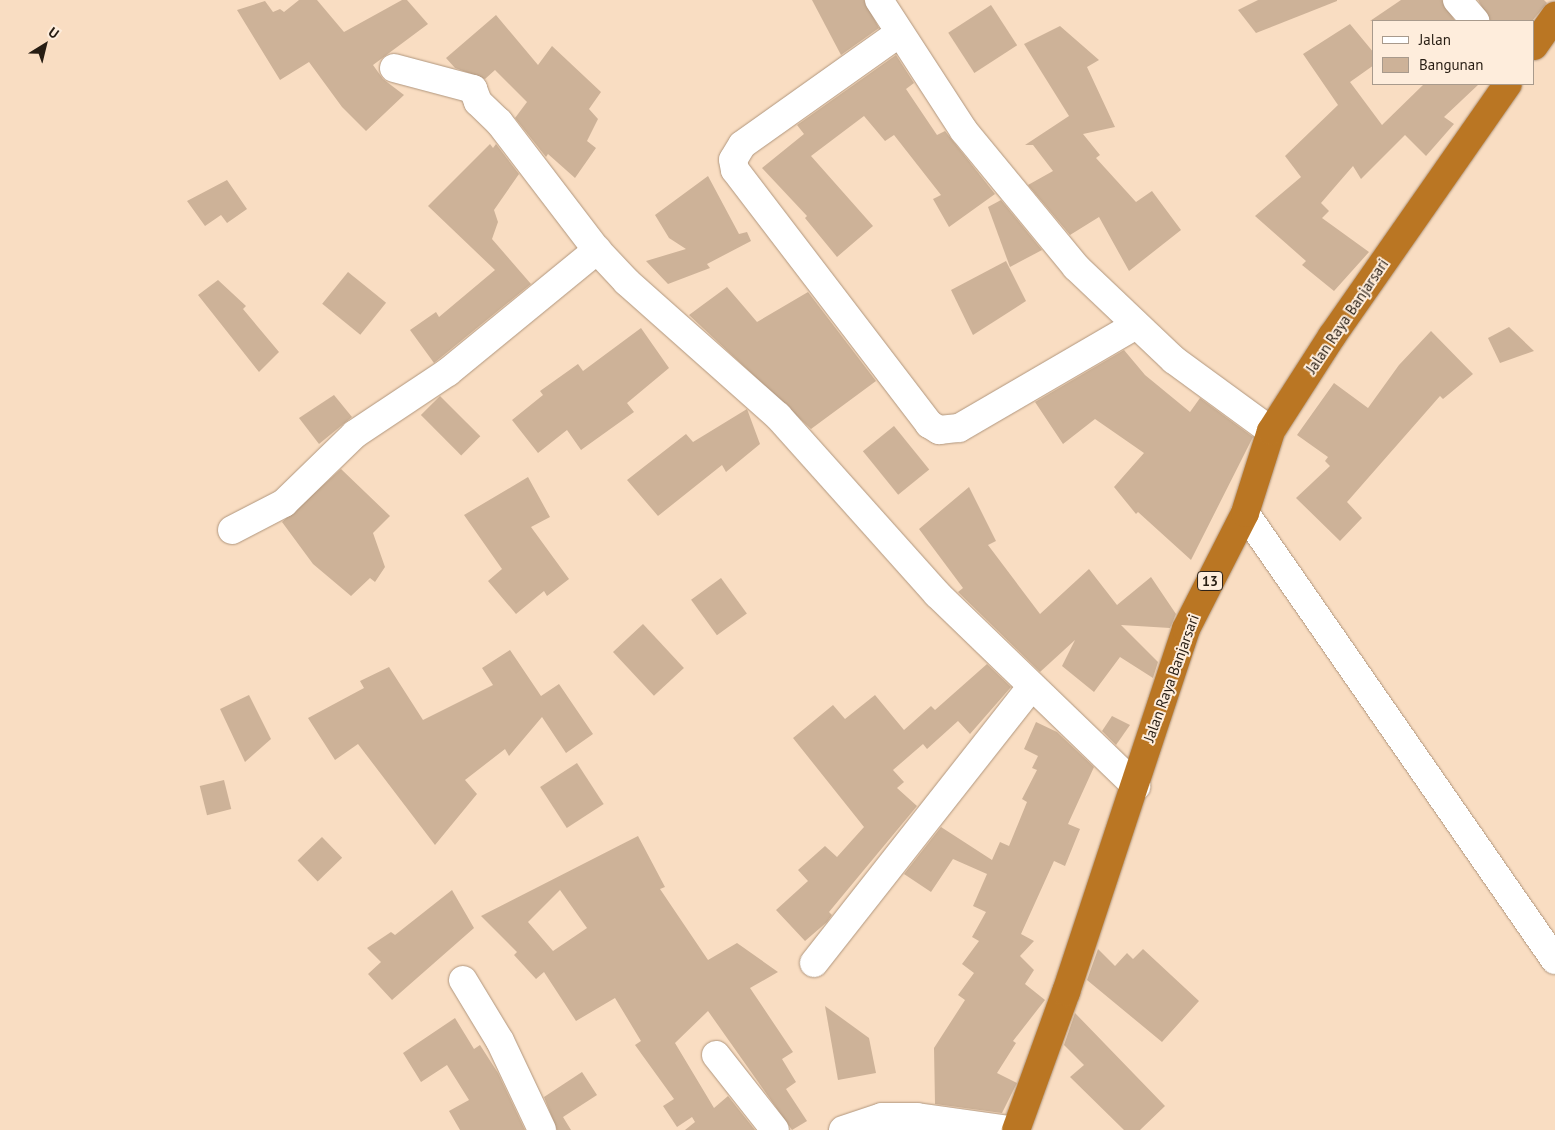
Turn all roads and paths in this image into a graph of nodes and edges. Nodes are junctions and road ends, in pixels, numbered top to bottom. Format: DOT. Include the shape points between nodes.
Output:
graph roads {
  1 [pos="879,0"];
  2 [pos="1457,0"];
  3 [pos="1555,16"];
  4 [pos="1474,20"];
  5 [pos="898,34"];
  6 [pos="1535,45"];
  7 [pos="394,68"];
  8 [pos="1507,85"];
  9 [pos="597,250"];
  10 [pos="1134,326"];
  11 [pos="1271,431"];
  12 [pos="1245,513"];
  13 [pos="232,530"];
  14 [pos="1031,687"];
  15 [pos="1136,786"];
  16 [pos="1555,960"];
  17 [pos="814,963"];
  18 [pos="463,980"];
  19 [pos="716,1055"];
  20 [pos="542,1130"];
  21 [pos="775,1130"];
  22 [pos="843,1130"];
  23 [pos="1008,1130"];
  24 [pos="1016,1130"];
  1 -- 5 [label="street"];
  2 -- 4 [label="street"];
  3 -- 6 [label="highway"];
  5 -- 10 [label="street" via="964,131 1037,224"];
  5 -- 10 [label="street" via="742,146 733,160 735,170 930,424 939,430 958,428"];
  7 -- 9 [label="street" via="473,89 478,102 500,122"];
  8 -- 11 [label="highway, Jalan Raya Banjarsari / 13" via="1332,336"];
  9 -- 13 [label="street" via="448,372 355,434 284,503"];
  9 -- 14 [label="street" via="627,282 778,416 932,589"];
  10 -- 11 [label="street"];
  11 -- 12 [label="highway, Jalan Raya Banjarsari / 13"];
  12 -- 15 [label="highway, Jalan Raya Banjarsari / 13" via="1186,629"];
  12 -- 16 [label="street"];
  14 -- 15 [label="street"];
  14 -- 17 [label="street"];
  15 -- 24 [label="highway, Jalan Raya Banjarsari / 13"];
  18 -- 20 [label="street" via="500,1041"];
  19 -- 21 [label="street"];
  22 -- 23 [label="street" via="882,1117 917,1117"];
}
